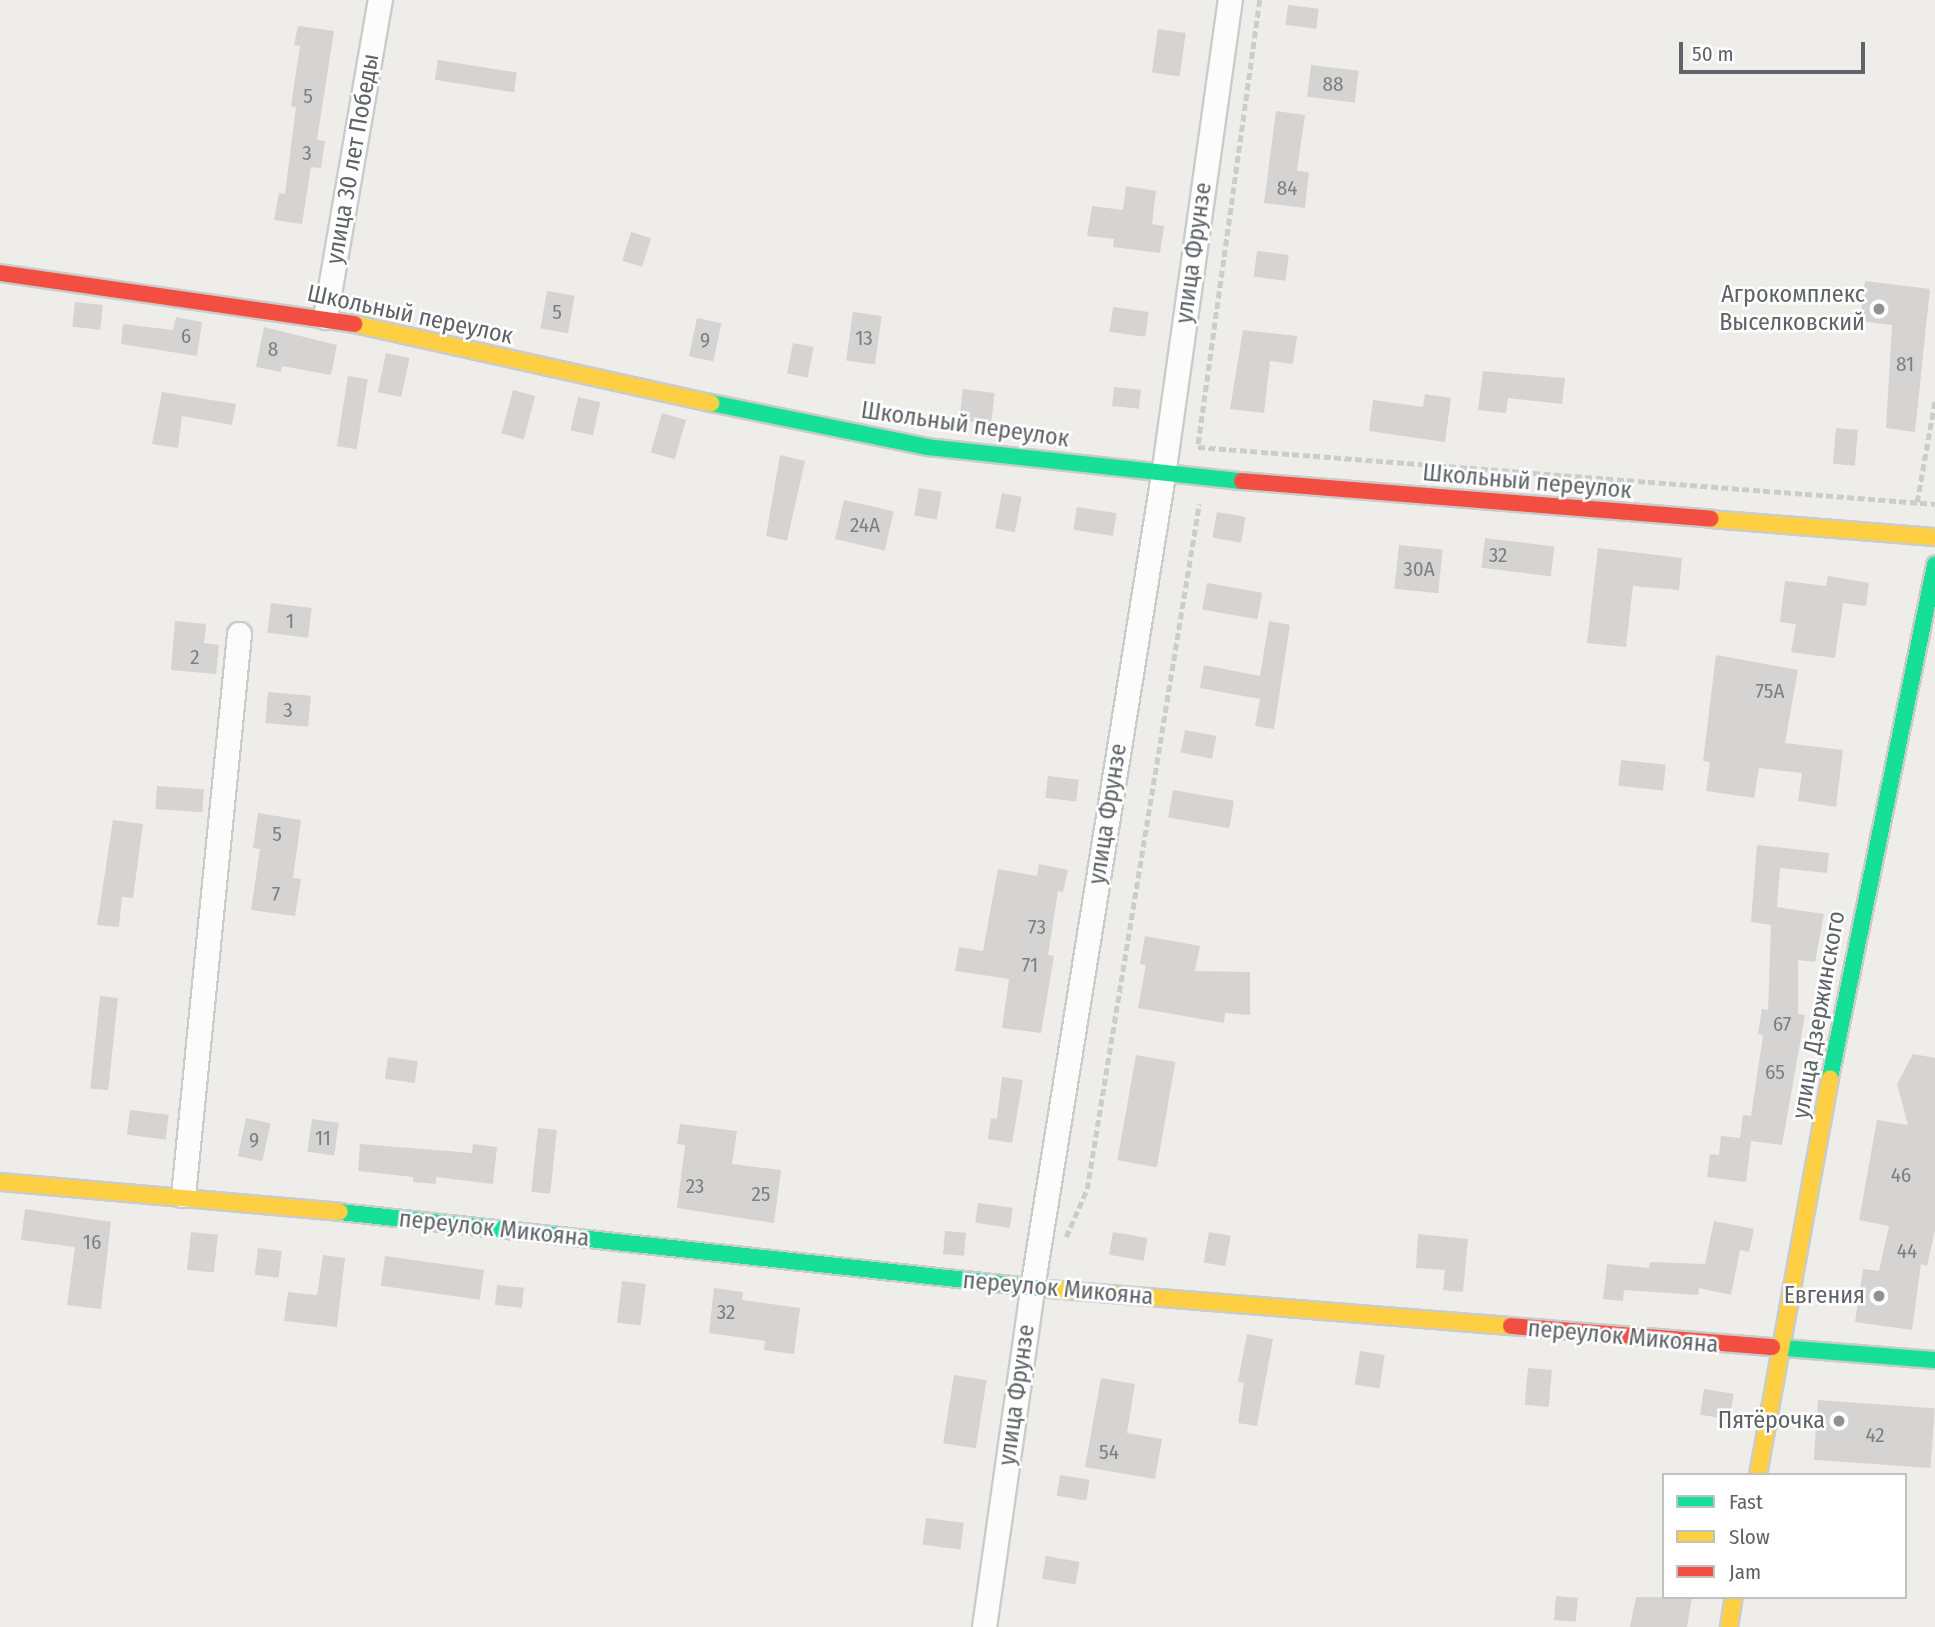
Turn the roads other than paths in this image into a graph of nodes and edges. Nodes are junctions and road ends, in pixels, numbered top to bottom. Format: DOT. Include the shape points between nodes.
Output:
graph roads {
  1 [pos="380,0"];
  2 [pos="1230,0"];
  3 [pos="0,273"];
  4 [pos="325,317"];
  5 [pos="1163,475"];
  6 [pos="1935,537"];
  7 [pos="1935,565"];
  8 [pos="239,634"];
  9 [pos="0,1182"];
  10 [pos="183,1195"];
  11 [pos="1032,1288"];
  12 [pos="1781,1350"];
  13 [pos="1935,1360"];
  14 [pos="1758,1473"];
  15 [pos="1734,1599"];
  16 [pos="985,1627"];
  17 [pos="1729,1627"];
  1 -- 4 [label="street, улица 30 лет Победы"];
  2 -- 5 [label="street, улица Фрунзе"];
  3 -- 4 [label="street, Школьный переулок"];
  4 -- 5 [label="street, Школьный переулок" via="592,379 927,447"];
  5 -- 6 [label="street, Школьный переулок"];
  5 -- 11 [label="street, улица Фрунзе"];
  7 -- 12 [label="street, улица Дзержинского" via="1858,925"];
  8 -- 10 [label="street"];
  9 -- 10 [label="street, переулок Микояна"];
  10 -- 11 [label="street, переулок Микояна"];
  11 -- 12 [label="street, переулок Микояна"];
  11 -- 16 [label="street, улица Фрунзе"];
  12 -- 13 [label="street, переулок Микояна"];
  12 -- 14 [label="street, улица Дзержинского"];
  15 -- 17 [label="street"];
}
